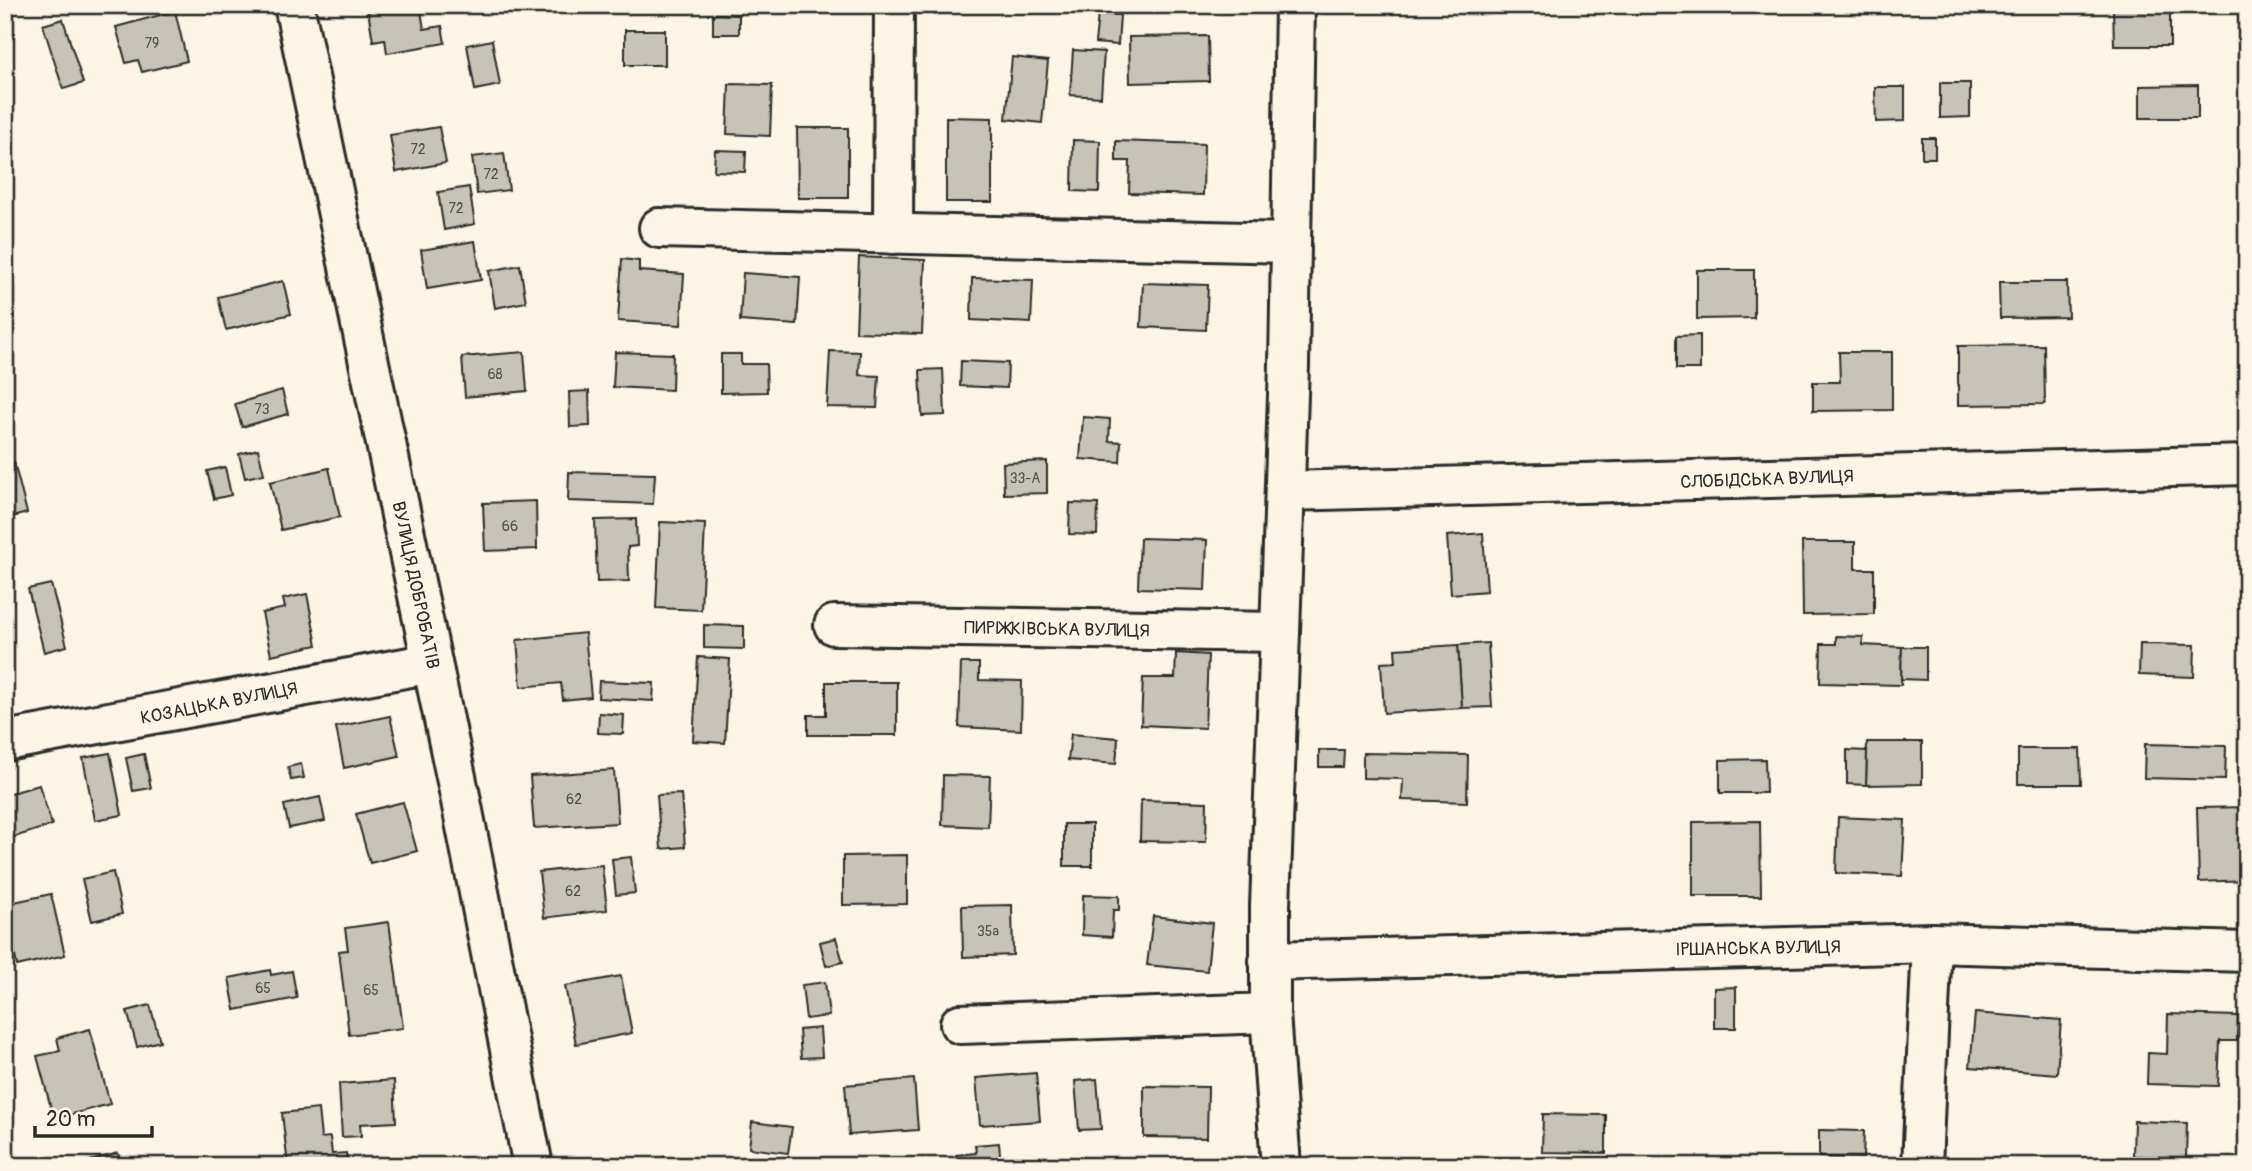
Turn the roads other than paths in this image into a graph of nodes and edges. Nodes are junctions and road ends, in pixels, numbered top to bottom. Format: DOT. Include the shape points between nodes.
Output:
graph roads {
  1 [pos="294,5"];
  2 [pos="894,5"];
  3 [pos="1295,5"];
  4 [pos="659,228"];
  5 [pos="893,234"];
  6 [pos="1290,243"];
  7 [pos="2247,465"];
  8 [pos="1286,491"];
  9 [pos="834,625"];
  10 [pos="1280,632"];
  11 [pos="432,663"];
  12 [pos="5,741"];
  13 [pos="1932,943"];
  14 [pos="2247,952"];
  15 [pos="1269,961"];
  16 [pos="1270,1013"];
  17 [pos="960,1024"];
  18 [pos="533,1166"];
  19 [pos="1281,1166"];
  20 [pos="1922,1166"];
  1 -- 11 [label="street, ВУЛИЦЯ ДОБРОБАТІВ"];
  2 -- 5 [label="street"];
  3 -- 6 [label="street"];
  4 -- 5 [label="street"];
  5 -- 6 [label="street"];
  6 -- 8 [label="street"];
  7 -- 8 [label="street, СЛОБІДСЬКА ВУЛИЦЯ"];
  8 -- 10 [label="street"];
  9 -- 10 [label="street, ПИРІЖКІВСЬКА ВУЛИЦЯ"];
  10 -- 15 [label="street"];
  11 -- 12 [label="street, КОЗАЦЬКА ВУЛИЦЯ"];
  11 -- 18 [label="street, ВУЛИЦЯ ДОБРОБАТІВ"];
  13 -- 14 [label="street, ІРШАНСЬКА ВУЛИЦЯ"];
  13 -- 15 [label="street, ІРШАНСЬКА ВУЛИЦЯ"];
  13 -- 20 [label="street"];
  15 -- 16 [label="street"];
  16 -- 17 [label="street"];
  16 -- 19 [label="street"];
}
